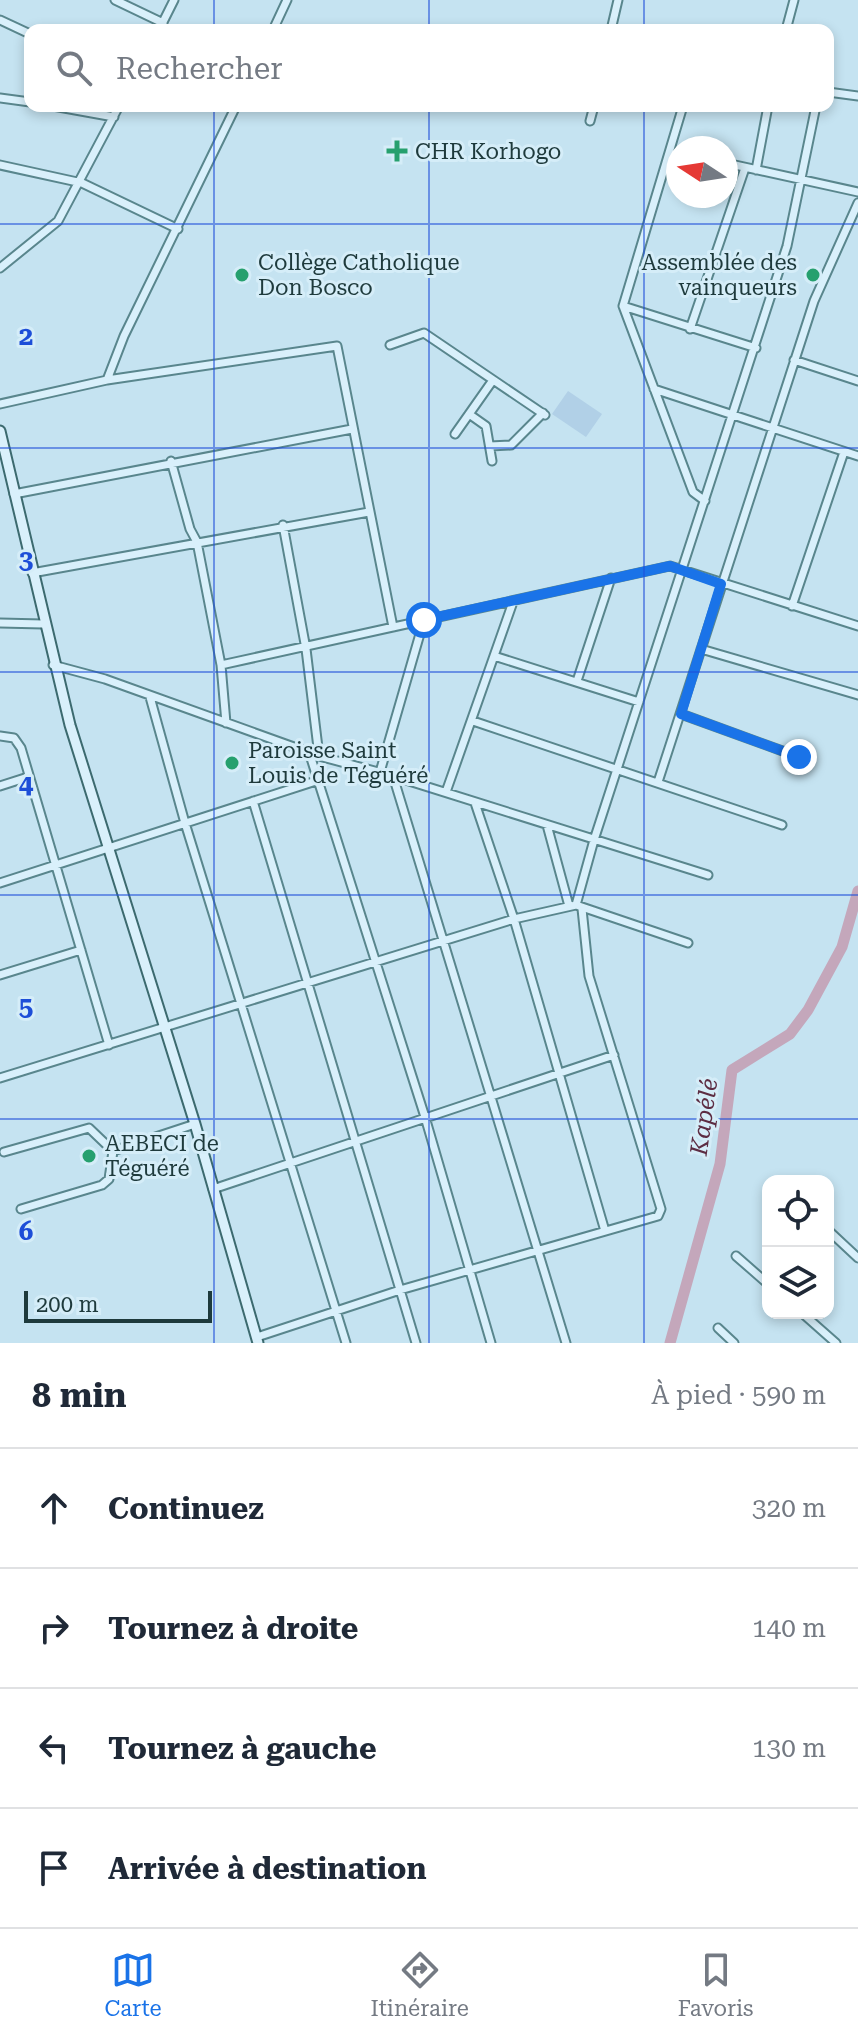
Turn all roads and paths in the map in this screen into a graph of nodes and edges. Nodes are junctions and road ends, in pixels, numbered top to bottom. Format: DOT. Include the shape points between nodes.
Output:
graph roads {
  1 [pos="115,0"];
  2 [pos="174,0"];
  3 [pos="287,0"];
  4 [pos="618,0"];
  5 [pos="781,0"];
  6 [pos="793,1"];
  7 [pos="0,20"];
  8 [pos="157,24"];
  9 [pos="162,24"];
  10 [pos="276,24"];
  11 [pos="612,24"];
  12 [pos="787,24"];
  13 [pos="24,31"];
  14 [pos="834,93"];
  15 [pos="858,96"];
  16 [pos="0,98"];
  17 [pos="24,101"];
  18 [pos="86,112"];
  19 [pos="116,112"];
  20 [pos="233,112"];
  21 [pos="592,112"];
  22 [pos="682,112"];
  23 [pos="767,112"];
  24 [pos="815,112"];
  25 [pos="114,117"];
  26 [pos="590,121"];
  27 [pos="678,136"];
  28 [pos="0,165"];
  29 [pos="738,166"];
  30 [pos="745,168"];
  31 [pos="756,170"];
  32 [pos="666,179"];
  33 [pos="801,180"];
  34 [pos="82,183"];
  35 [pos="858,192"];
  36 [pos="858,203"];
  37 [pos="178,229"];
  38 [pos="0,268"];
  39 [pos="623,306"];
  40 [pos="690,329"];
  41 [pos="390,345"];
  42 [pos="756,348"];
  43 [pos="794,360"];
  44 [pos="107,380"];
  45 [pos="493,380"];
  46 [pos="858,381"];
  47 [pos="654,389"];
  48 [pos="0,404"];
  49 [pos="469,414"];
  50 [pos="735,414"];
  51 [pos="772,427"];
  52 [pos="352,429"];
  53 [pos="0,431"];
  54 [pos="455,434"];
  55 [pos="490,446"];
  56 [pos="844,452"];
  57 [pos="858,456"];
  58 [pos="171,461"];
  59 [pos="492,461"];
  60 [pos="14,494"];
  61 [pos="705,501"];
  62 [pos="369,512"];
  63 [pos="283,525"];
  64 [pos="197,542"];
  65 [pos="683,572"];
  66 [pos="32,573"];
  67 [pos="611,578"];
  68 [pos="721,584"];
  69 [pos="513,602"];
  70 [pos="792,606"];
  71 [pos="424,620"];
  72 [pos="0,623"];
  73 [pos="43,624"];
  74 [pos="858,626"];
  75 [pos="393,627"];
  76 [pos="306,649"];
  77 [pos="701,649"];
  78 [pos="494,656"];
  79 [pos="53,665"];
  80 [pos="221,665"];
  81 [pos="577,681"];
  82 [pos="858,695"];
  83 [pos="150,697"];
  84 [pos="639,702"];
  85 [pos="681,714"];
  86 [pos="473,721"];
  87 [pos="226,723"];
  88 [pos="0,736"];
  89 [pos="309,752"];
  90 [pos="319,756"];
  91 [pos="799,757"];
  92 [pos="617,768"];
  93 [pos="380,772"];
  94 [pos="393,776"];
  95 [pos="28,777"];
  96 [pos="319,780"];
  97 [pos="658,782"];
  98 [pos="0,786"];
  99 [pos="446,792"];
  100 [pos="253,801"];
  101 [pos="475,803"];
  102 [pos="185,823"];
  103 [pos="547,825"];
  104 [pos="782,825"];
  105 [pos="594,840"];
  106 [pos="108,849"];
  107 [pos="55,866"];
  108 [pos="708,875"];
  109 [pos="0,883"];
  110 [pos="576,907"];
  111 [pos="514,919"];
  112 [pos="443,941"];
  113 [pos="688,943"];
  114 [pos="81,950"];
  115 [pos="373,963"];
  116 [pos="0,975"];
  117 [pos="306,983"];
  118 [pos="241,1004"];
  119 [pos="163,1027"];
  120 [pos="109,1045"];
  121 [pos="614,1055"];
  122 [pos="559,1075"];
  123 [pos="0,1078"];
  124 [pos="492,1098"];
  125 [pos="425,1117"];
  126 [pos="195,1124"];
  127 [pos="355,1141"];
  128 [pos="113,1151"];
  129 [pos="4,1152"];
  130 [pos="291,1164"];
  131 [pos="213,1189"];
  132 [pos="21,1209"];
  133 [pos="605,1231"];
  134 [pos="834,1236"];
  135 [pos="537,1250"];
  136 [pos="736,1256"];
  137 [pos="858,1258"];
  138 [pos="469,1271"];
  139 [pos="762,1279"];
  140 [pos="400,1290"];
  141 [pos="336,1311"];
  142 [pos="809,1319"];
  143 [pos="718,1328"];
  144 [pos="258,1340"];
  145 [pos="346,1343"];
  146 [pos="416,1343"];
  147 [pos="491,1343"];
  148 [pos="566,1343"];
  149 [pos="734,1343"];
  150 [pos="836,1343"];
  1 -- 8 [label="street"];
  2 -- 9 [label="street"];
  3 -- 10 [label="street"];
  4 -- 11 [label="street"];
  5 -- 6 [label="street"];
  6 -- 12 [label="street"];
  7 -- 13 [label="street"];
  14 -- 15 [label="street"];
  16 -- 17 [label="street"];
  18 -- 25 [label="street"];
  19 -- 25 [label="street"];
  20 -- 37 [label="street"];
  21 -- 26 [label="street"];
  22 -- 27 [label="street"];
  23 -- 31 [label="street"];
  24 -- 33 [label="street"];
  25 -- 34 [label="street"];
  28 -- 34 [label="street"];
  29 -- 30 [label="street"];
  30 -- 31 [label="street"];
  30 -- 40 [label="street"];
  31 -- 33 [label="street"];
  32 -- 39 [label="street"];
  33 -- 35 [label="street"];
  33 -- 42 [label="street"];
  34 -- 37 [label="street"];
  34 -- 38 [label="street" via="58,221"];
  36 -- 43 [label="street"];
  37 -- 44 [label="street"];
  39 -- 40 [label="street"];
  39 -- 47 [label="street"];
  40 -- 42 [label="street"];
  41 -- 45 [label="street" via="424,333"];
  42 -- 50 [label="street"];
  43 -- 46 [label="street"];
  43 -- 51 [label="street"];
  44 -- 48 [label="street"];
  44 -- 52 [label="street" via="335,345"];
  45 -- 49 [label="street"];
  45 -- 55 [label="street" via="544,414 511,445"];
  47 -- 50 [label="street"];
  47 -- 61 [label="street" via="693,492"];
  49 -- 54 [label="street"];
  49 -- 55 [label="street" via="486,426"];
  50 -- 51 [label="street"];
  50 -- 61 [label="street"];
  51 -- 56 [label="street"];
  51 -- 68 [label="street"];
  52 -- 58 [label="street"];
  52 -- 62 [label="street"];
  53 -- 60 [label="street"];
  55 -- 59 [label="street"];
  56 -- 57 [label="street"];
  56 -- 70 [label="street"];
  58 -- 60 [label="street"];
  58 -- 64 [label="street"];
  60 -- 66 [label="street"];
  61 -- 65 [label="street"];
  62 -- 63 [label="street"];
  62 -- 75 [label="street"];
  63 -- 64 [label="street"];
  63 -- 76 [label="street"];
  64 -- 66 [label="street"];
  64 -- 80 [label="street"];
  65 -- 67 [label="street" via="670,566"];
  65 -- 68 [label="street"];
  65 -- 84 [label="street"];
  66 -- 73 [label="street"];
  67 -- 69 [label="street"];
  67 -- 81 [label="street"];
  68 -- 70 [label="street"];
  68 -- 77 [label="street"];
  69 -- 71 [label="street"];
  69 -- 78 [label="street"];
  70 -- 74 [label="street"];
  71 -- 75 [label="street"];
  71 -- 93 [label="street"];
  72 -- 73 [label="street"];
  73 -- 79 [label="street"];
  75 -- 76 [label="street"];
  76 -- 80 [label="street"];
  76 -- 90 [label="street"];
  77 -- 82 [label="street"];
  77 -- 85 [label="street"];
  78 -- 81 [label="street"];
  78 -- 86 [label="street"];
  79 -- 83 [label="street"];
  79 -- 106 [label="street"];
  80 -- 87 [label="street"];
  81 -- 84 [label="street"];
  83 -- 87 [label="street"];
  83 -- 102 [label="street"];
  84 -- 92 [label="street"];
  85 -- 91 [label="street"];
  85 -- 97 [label="street"];
  86 -- 92 [label="street"];
  86 -- 99 [label="street"];
  87 -- 89 [label="street"];
  88 -- 95 [label="street" via="18,741"];
  89 -- 90 [label="street"];
  89 -- 96 [label="street"];
  90 -- 93 [label="street"];
  92 -- 97 [label="street"];
  92 -- 105 [label="street"];
  93 -- 94 [label="street"];
  94 -- 99 [label="street"];
  94 -- 112 [label="street"];
  95 -- 98 [label="street"];
  95 -- 107 [label="street"];
  96 -- 100 [label="street"];
  96 -- 115 [label="street"];
  97 -- 104 [label="street"];
  99 -- 101 [label="street"];
  100 -- 102 [label="street"];
  100 -- 117 [label="street"];
  101 -- 103 [label="street"];
  101 -- 111 [label="street"];
  102 -- 106 [label="street"];
  102 -- 118 [label="street"];
  103 -- 105 [label="street"];
  103 -- 110 [label="street"];
  105 -- 108 [label="street"];
  105 -- 110 [label="street"];
  106 -- 107 [label="street"];
  106 -- 119 [label="street"];
  107 -- 109 [label="street"];
  107 -- 114 [label="street"];
  110 -- 111 [label="street"];
  110 -- 113 [label="street"];
  110 -- 121 [label="street" via="589,976"];
  111 -- 112 [label="street"];
  111 -- 122 [label="street"];
  112 -- 115 [label="street"];
  112 -- 124 [label="street"];
  114 -- 116 [label="street"];
  114 -- 120 [label="street"];
  115 -- 117 [label="street"];
  115 -- 125 [label="street"];
  117 -- 118 [label="street"];
  117 -- 127 [label="street"];
  118 -- 119 [label="street"];
  118 -- 130 [label="street"];
  119 -- 120 [label="street"];
  119 -- 126 [label="street"];
  120 -- 123 [label="street"];
  121 -- 122 [label="street"];
  121 -- 133 [label="street" via="661,1209 658,1216"];
  122 -- 124 [label="street"];
  122 -- 133 [label="street"];
  124 -- 125 [label="street"];
  124 -- 135 [label="street"];
  125 -- 127 [label="street"];
  125 -- 138 [label="street"];
  126 -- 128 [label="street"];
  126 -- 131 [label="street"];
  127 -- 130 [label="street"];
  127 -- 140 [label="street"];
  128 -- 129 [label="street" via="89,1128"];
  128 -- 132 [label="street" via="109,1179 102,1185"];
  130 -- 131 [label="street"];
  130 -- 141 [label="street"];
  131 -- 144 [label="street"];
  133 -- 135 [label="street"];
  134 -- 137 [label="street"];
  135 -- 138 [label="street"];
  135 -- 148 [label="street"];
  136 -- 139 [label="street"];
  138 -- 140 [label="street"];
  138 -- 147 [label="street"];
  140 -- 141 [label="street"];
  140 -- 146 [label="street"];
  141 -- 144 [label="street"];
  141 -- 145 [label="street"];
  142 -- 150 [label="street"];
  143 -- 149 [label="street"];
}
